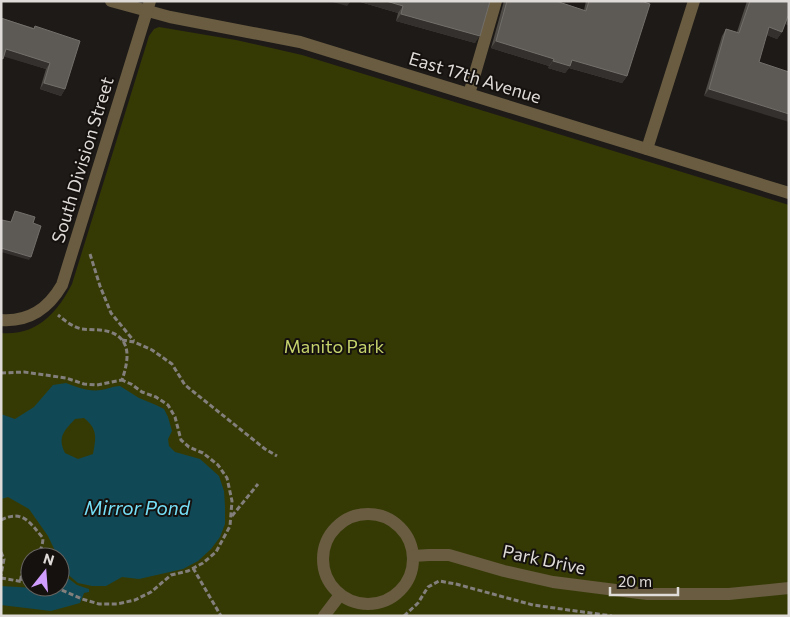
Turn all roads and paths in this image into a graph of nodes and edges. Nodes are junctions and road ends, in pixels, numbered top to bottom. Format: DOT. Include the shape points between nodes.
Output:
graph roads {
  1 [pos="111,1"];
  2 [pos="496,1"];
  3 [pos="694,1"];
  4 [pos="148,6"];
  5 [pos="469,94"];
  6 [pos="647,149"];
  7 [pos="789,193"];
  8 [pos="88,247"];
  9 [pos="58,314"];
  10 [pos="1,320"];
  11 [pos="121,340"];
  12 [pos="134,342"];
  13 [pos="1,373"];
  14 [pos="122,380"];
  15 [pos="277,456"];
  16 [pos="258,484"];
  17 [pos="231,518"];
  18 [pos="1,520"];
  19 [pos="43,547"];
  20 [pos="1,552"];
  21 [pos="413,556"];
  22 [pos="193,568"];
  23 [pos="1,577"];
  24 [pos="20,582"];
  25 [pos="789,588"];
  26 [pos="70,593"];
  27 [pos="340,595"];
  28 [pos="221,616"];
  29 [pos="324,616"];
  30 [pos="404,616"];
  31 [pos="612,616"];
  1 -- 4 [label="street, East 17th Avenue"];
  2 -- 5 [label="street"];
  3 -- 6 [label="street"];
  4 -- 5 [label="street, East 17th Avenue" via="300,42"];
  4 -- 10 [label="street, South Division Street" via="58,292 48,304 29,317"];
  5 -- 6 [label="street, East 17th Avenue"];
  6 -- 7 [label="street, East 17th Avenue"];
  8 -- 12 [label="path" via="111,313"];
  9 -- 11 [label="path" via="80,328 109,332"];
  11 -- 12 [label="path"];
  11 -- 14 [label="path" via="128,357"];
  12 -- 15 [label="path" via="172,364 185,385 265,450"];
  13 -- 14 [label="path" via="24,372 97,385"];
  14 -- 17 [label="path" via="168,405 181,440 218,465 227,478 232,501"];
  16 -- 17 [label="path"];
  17 -- 22 [label="path" via="216,552"];
  18 -- 19 [label="path" via="18,516 26,518 43,538"];
  20 -- 23 [label="path" via="4,559"];
  21 -- 25 [label="street, Park Drive" via="449,556 553,582 647,594 729,594"];
  21 -- 27 [label="street" via="407,581 389,599 377,604 364,604"];
  21 -- 27 [label="street" via="403,532 388,520 370,514 345,520 328,538 323,556 325,575"];
  22 -- 26 [label="path" via="171,575 151,592 135,600 117,604 99,604"];
  22 -- 28 [label="path"];
  23 -- 24 [label="path"];
  27 -- 29 [label="street"];
  30 -- 31 [label="path" via="428,587 439,581 533,605"];
}
